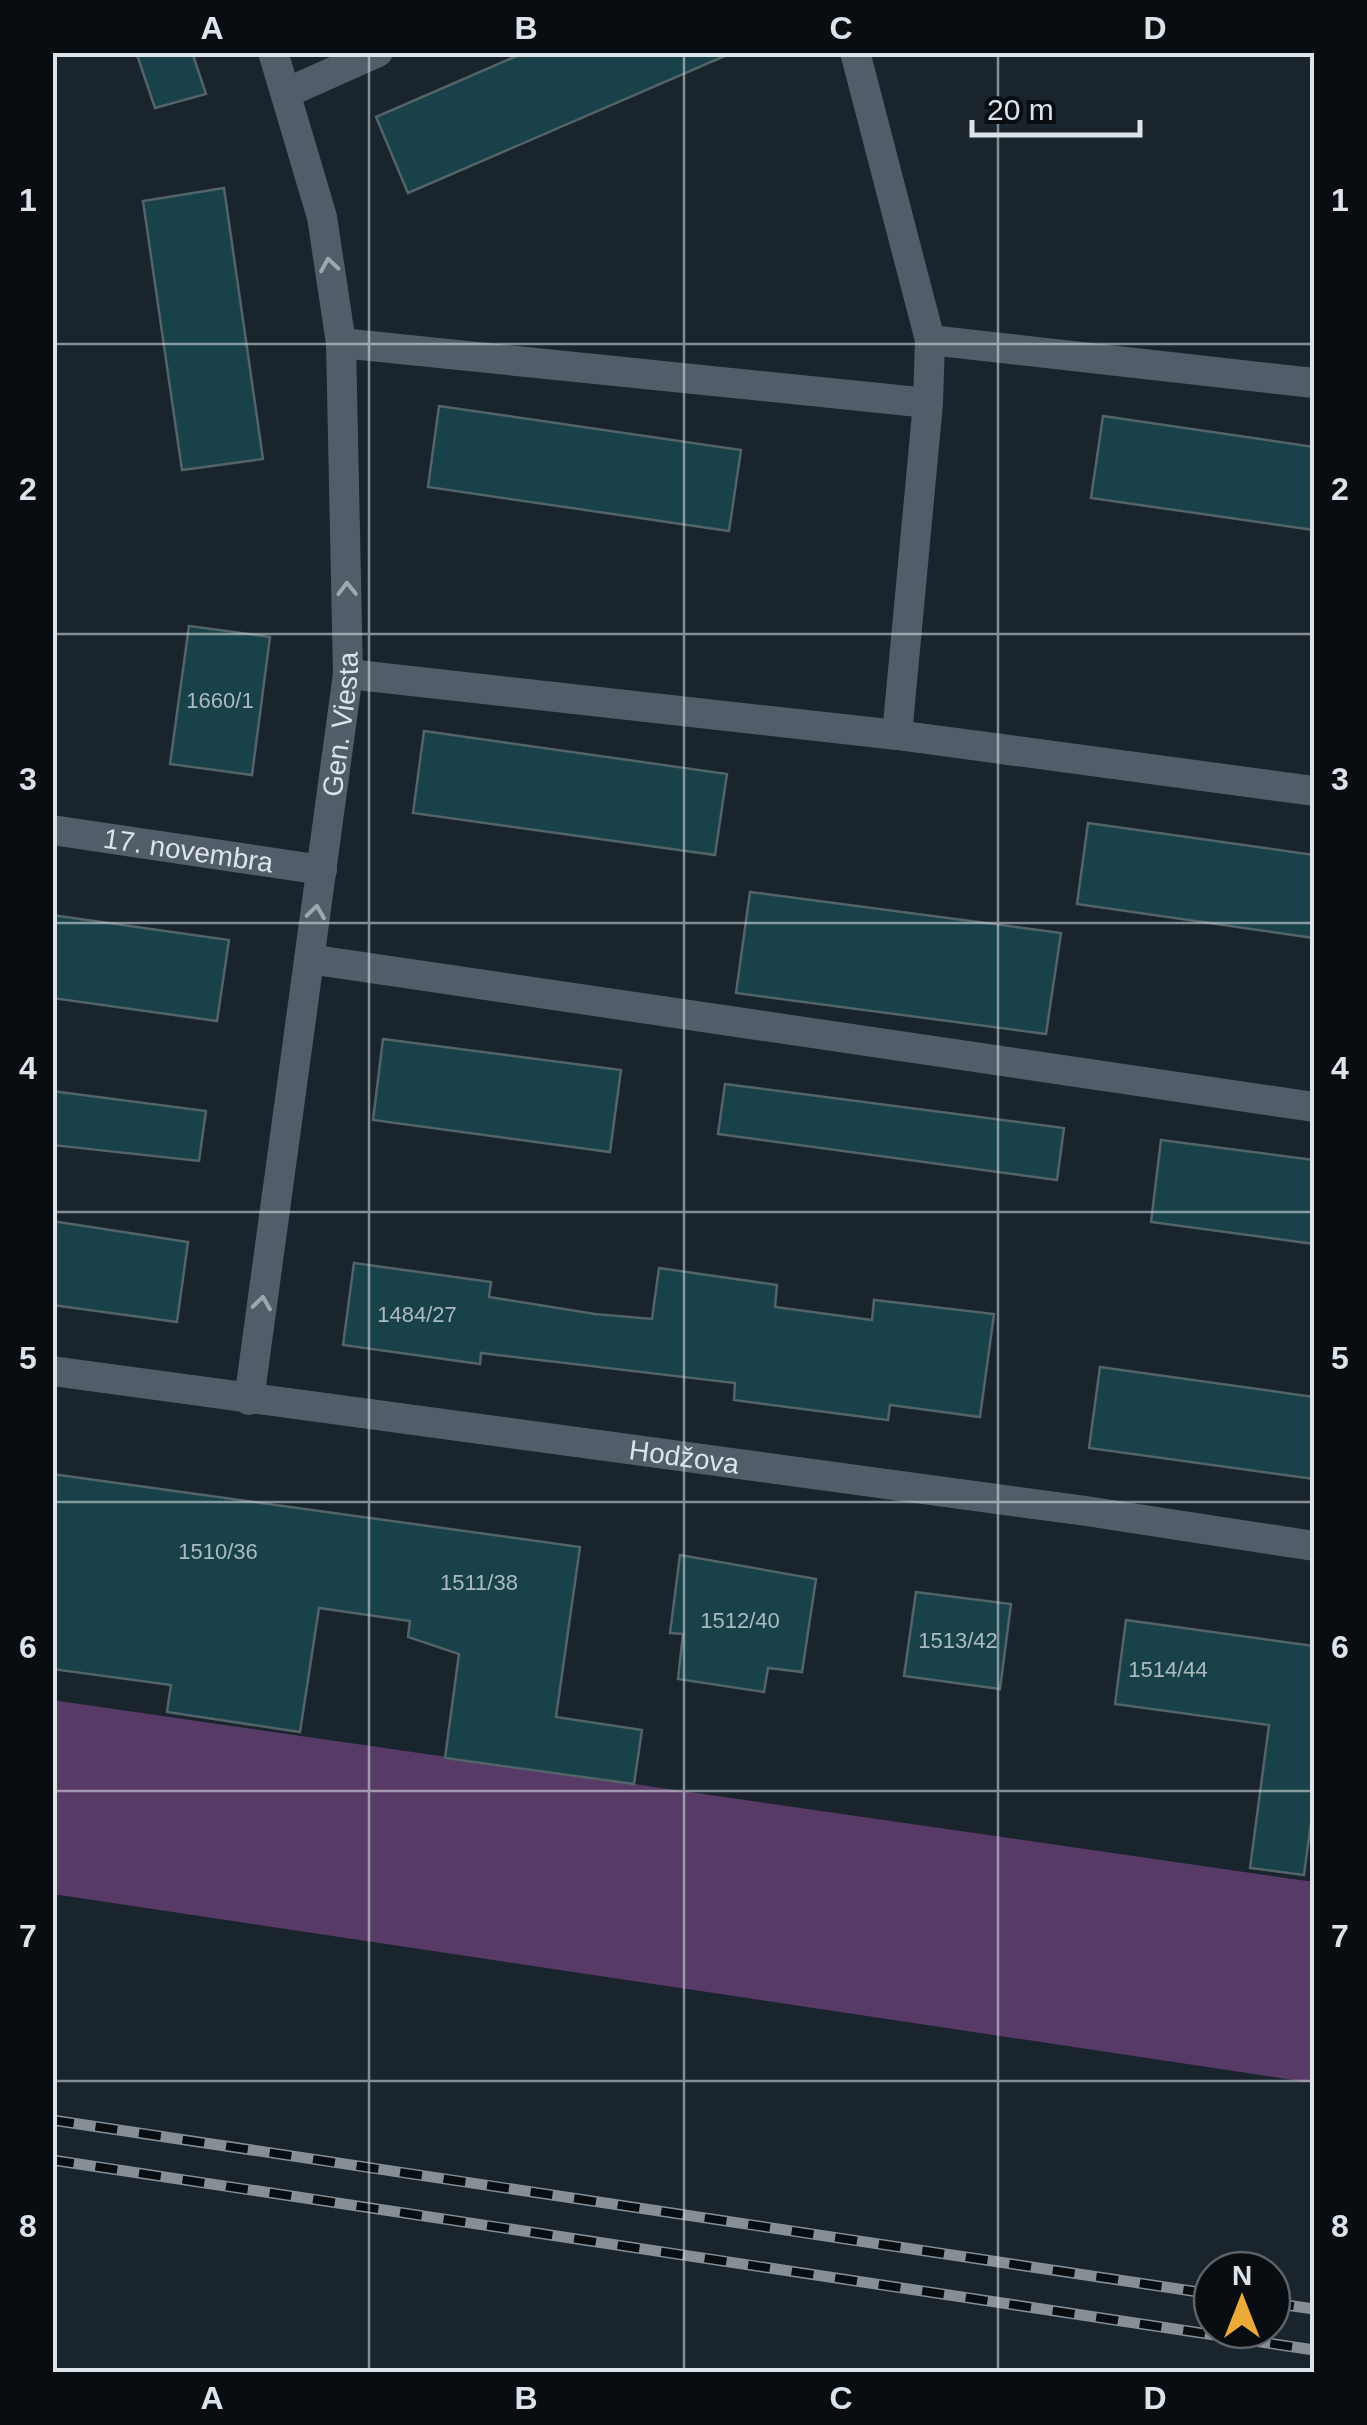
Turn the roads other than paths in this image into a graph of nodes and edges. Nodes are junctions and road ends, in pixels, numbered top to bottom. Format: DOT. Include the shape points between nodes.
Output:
graph roads {
  1 [pos="273,52"];
  2 [pos="378,52"];
  3 [pos="854,52"];
  4 [pos="286,94"];
  5 [pos="930,340"];
  6 [pos="341,343"];
  7 [pos="1314,383"];
  8 [pos="928,403"];
  9 [pos="348,674"];
  10 [pos="897,735"];
  11 [pos="1314,791"];
  12 [pos="52,830"];
  13 [pos="322,870"];
  14 [pos="310,958"];
  15 [pos="1314,1106"];
  16 [pos="52,1372"];
  17 [pos="249,1400"];
  18 [pos="1314,1546"];
  1 -- 4 [label="street, Gen. Viesta"];
  2 -- 4 [label="street"];
  3 -- 5 [label="street"];
  6 -- 4 [label="street, Gen. Viesta, one-way" via="322,218"];
  5 -- 7 [label="street"];
  5 -- 8 [label="street"];
  6 -- 8 [label="street"];
  9 -- 6 [label="street, Gen. Viesta, one-way"];
  8 -- 10 [label="street"];
  9 -- 10 [label="street"];
  9 -- 13 [label="street, Gen. Viesta"];
  10 -- 11 [label="street"];
  12 -- 13 [label="street, 17. novembra"];
  14 -- 13 [label="street, Gen. Viesta, one-way"];
  14 -- 15 [label="street"];
  17 -- 14 [label="street, Gen. Viesta, one-way"];
  16 -- 17 [label="street, Hodžova"];
  17 -- 18 [label="street, Hodžova"];
}
